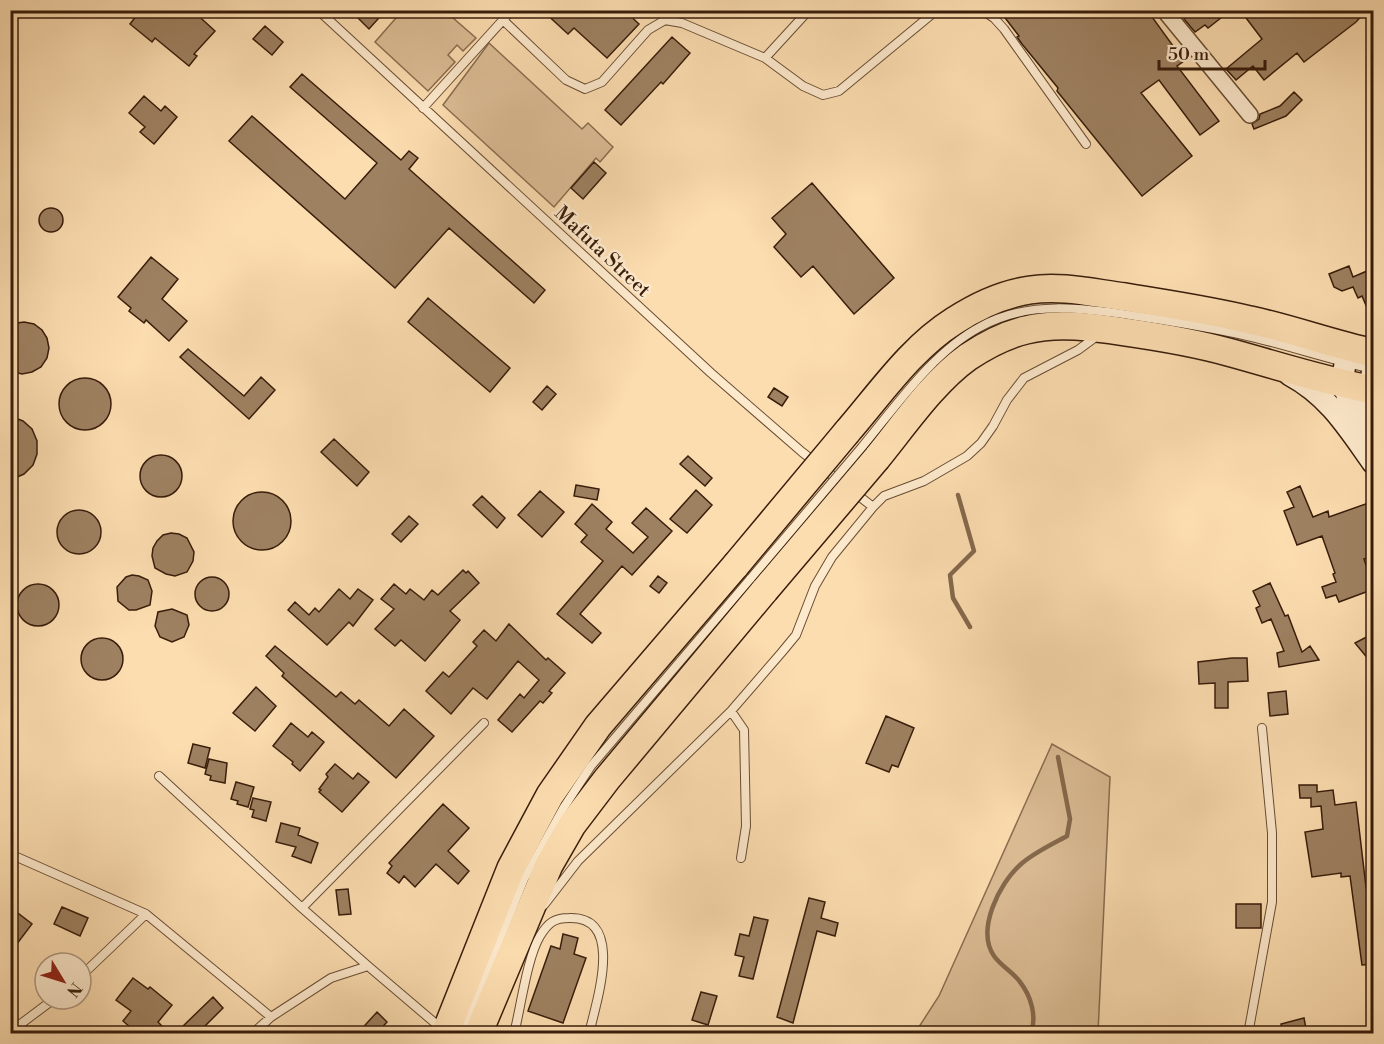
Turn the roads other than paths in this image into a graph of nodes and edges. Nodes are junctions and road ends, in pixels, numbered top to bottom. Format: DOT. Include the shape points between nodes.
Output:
graph roads {
  1 [pos="318,10"];
  2 [pos="512,10"];
  3 [pos="809,10"];
  4 [pos="937,10"];
  5 [pos="982,10"];
  6 [pos="1164,10"];
  7 [pos="503,20"];
  8 [pos="765,58"];
  9 [pos="423,108"];
  10 [pos="1250,115"];
  11 [pos="1086,144"];
  12 [pos="1154,319"];
  13 [pos="1107,329"];
  14 [pos="1239,335"];
  15 [pos="1270,364"];
  16 [pos="1363,373"];
  17 [pos="1374,434"];
  18 [pos="862,446"];
  19 [pos="1373,464"];
  20 [pos="873,507"];
  21 [pos="750,578"];
  22 [pos="731,711"];
  23 [pos="484,723"];
  24 [pos="1263,728"];
  25 [pos="159,776"];
  26 [pos="10,854"];
  27 [pos="741,858"];
  28 [pos="302,908"];
  29 [pos="146,914"];
  30 [pos="518,940"];
  31 [pos="93,965"];
  32 [pos="368,966"];
  33 [pos="38,1011"];
  34 [pos="271,1017"];
  35 [pos="10,1032"];
  36 [pos="451,1033"];
  37 [pos="252,1034"];
  38 [pos="478,1034"];
  39 [pos="514,1034"];
  40 [pos="589,1034"];
  41 [pos="1250,1034"];
  1 -- 9 [label="lane, Mafuta Street"];
  2 -- 7 [label="lane"];
  3 -- 8 [label="lane"];
  4 -- 8 [label="lane" via="839,91 824,95 803,86"];
  5 -- 11 [label="lane" via="1004,29"];
  6 -- 10 [label="street"];
  7 -- 8 [label="lane" via="566,80 585,89 602,82 648,30 665,20 682,23"];
  7 -- 9 [label="lane"];
  9 -- 20 [label="lane, Mafuta Street" via="711,373"];
  12 -- 13 [label="highway"];
  12 -- 14 [label="highway"];
  12 -- 14 [label="highway"];
  12 -- 18 [label="highway" via="1052,288 1029,290 981,306 952,322 903,366"];
  13 -- 18 [label="highway" via="1066,326 1027,330 992,343 968,357 926,399"];
  13 -- 20 [label="lane" via="1078,350 1024,378 993,426 967,456 924,482 884,496"];
  14 -- 15 [label="highway"];
  14 -- 16 [label="highway"];
  15 -- 16 [label="highway"];
  15 -- 19 [label="main road" via="1324,399"];
  16 -- 17 [label="lane"];
  16 -- 19 [label="main road"];
  18 -- 21 [label="highway, bridge"];
  18 -- 21 [label="highway, bridge"];
  20 -- 22 [label="lane" via="832,557 815,586 796,635"];
  21 -- 30 [label="highway" via="572,825 549,865"];
  21 -- 36 [label="highway" via="598,726 550,795 511,868"];
  22 -- 27 [label="lane" via="744,730 746,826"];
  22 -- 30 [label="lane" via="578,861"];
  23 -- 28 [label="lane"];
  24 -- 41 [label="lane" via="1272,833 1272,902"];
  25 -- 28 [label="lane"];
  26 -- 29 [label="lane"];
  28 -- 32 [label="lane"];
  29 -- 31 [label="lane"];
  29 -- 34 [label="lane"];
  30 -- 38 [label="highway"];
  32 -- 34 [label="lane" via="331,978"];
  32 -- 36 [label="lane"];
  33 -- 35 [label="lane"];
  34 -- 37 [label="lane"];
  39 -- 40 [label="lane" via="539,938 550,921 557,918 583,919 598,929 604,944"];
}
